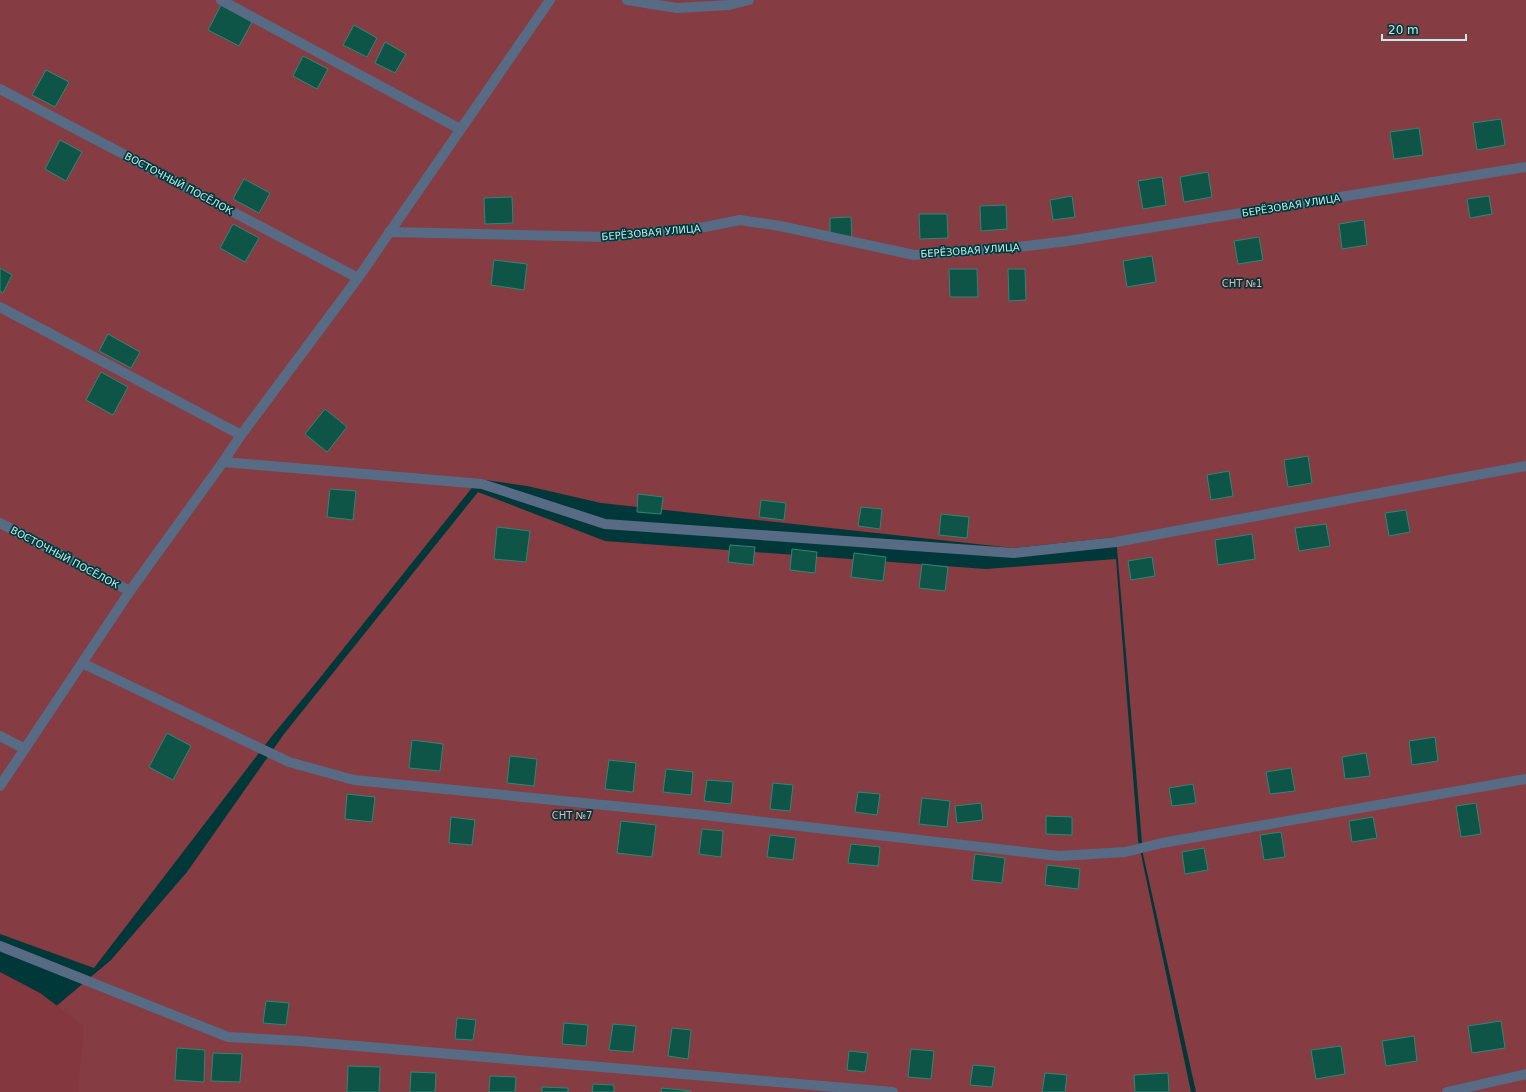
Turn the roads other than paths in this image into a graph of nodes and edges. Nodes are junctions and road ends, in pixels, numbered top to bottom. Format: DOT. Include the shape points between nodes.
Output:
graph roads {
  1 [pos="221,0"];
  2 [pos="550,0"];
  3 [pos="627,0"];
  4 [pos="749,0"];
  5 [pos="0,90"];
  6 [pos="460,129"];
  7 [pos="1526,167"];
  8 [pos="389,232"];
  9 [pos="358,278"];
  10 [pos="0,307"];
  11 [pos="241,435"];
  12 [pos="223,462"];
  13 [pos="1526,466"];
  14 [pos="0,523"];
  15 [pos="130,591"];
  16 [pos="82,663"];
  17 [pos="0,736"];
  18 [pos="24,749"];
  19 [pos="1526,779"];
  20 [pos="0,786"];
  21 [pos="0,946"];
  22 [pos="1526,1074"];
  23 [pos="893,1092"];
  24 [pos="1447,1092"];
  1 -- 6 [label="street"];
  2 -- 6 [label="street"];
  3 -- 4 [label="street" via="677,8 729,5"];
  5 -- 9 [label="street, ВОСТОЧНЫЙ ПОСЁЛОК"];
  6 -- 8 [label="street"];
  7 -- 8 [label="street, БЕРЁЗОВАЯ УЛИЦА" via="1068,241 914,254 740,220 705,227 606,237"];
  8 -- 9 [label="street"];
  9 -- 11 [label="street"];
  10 -- 11 [label="street"];
  11 -- 12 [label="street"];
  12 -- 13 [label="street" via="482,484 605,524 1014,552 1116,542"];
  12 -- 15 [label="street"];
  14 -- 15 [label="street, ВОСТОЧНЫЙ ПОСЁЛОК"];
  15 -- 16 [label="street"];
  16 -- 18 [label="street"];
  16 -- 19 [label="street" via="289,762 354,780 704,815 1059,856 1125,852 1162,842"];
  17 -- 18 [label="street"];
  18 -- 20 [label="street"];
  21 -- 23 [label="street" via="228,1037"];
  22 -- 24 [label="street"];
}
